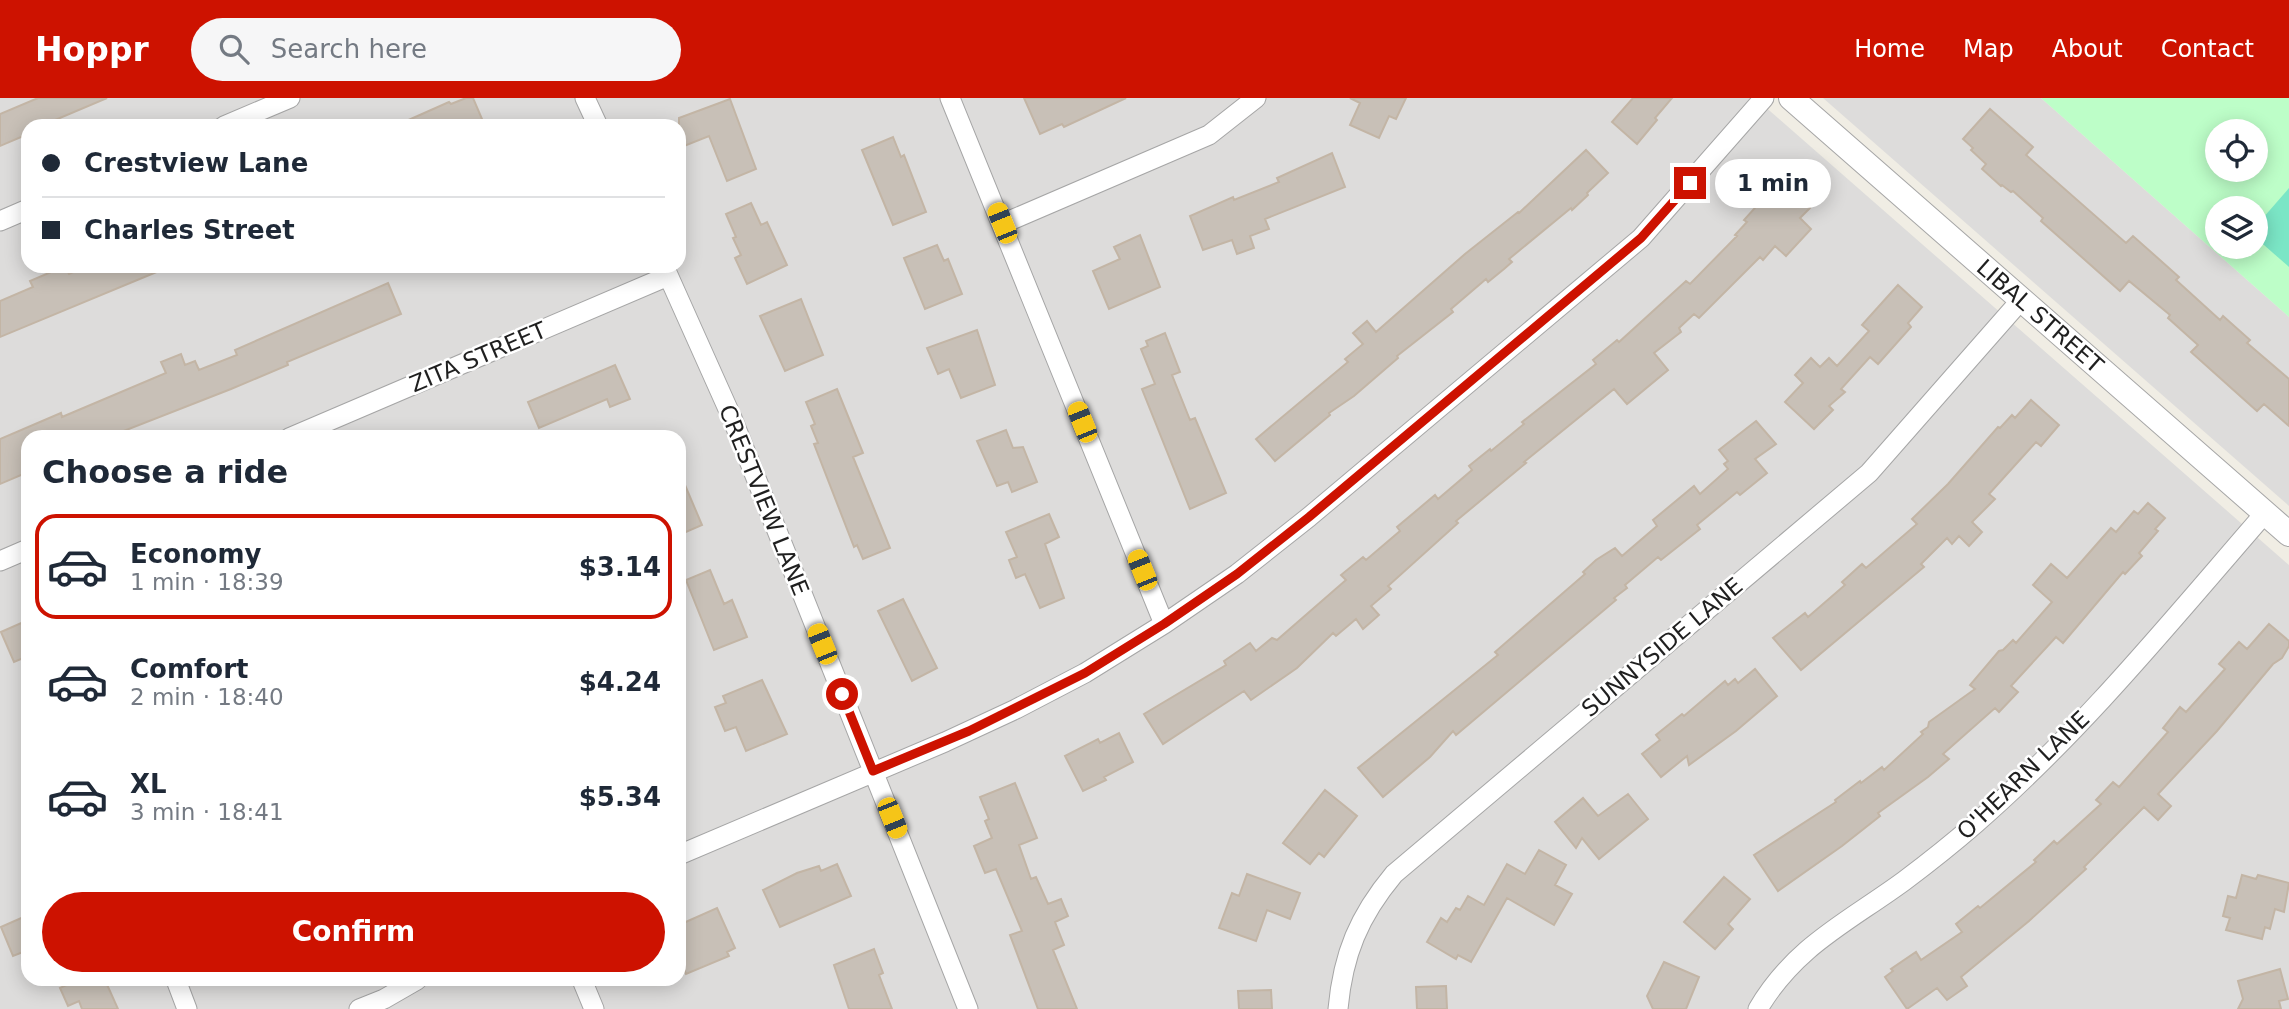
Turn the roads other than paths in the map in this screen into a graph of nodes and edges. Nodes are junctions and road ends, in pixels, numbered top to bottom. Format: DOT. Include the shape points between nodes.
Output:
graph roads {
  1 [pos="290,98"];
  2 [pos="585,98"];
  3 [pos="950,98"];
  4 [pos="1256,98"];
  5 [pos="1764,98"];
  6 [pos="1791,98"];
  7 [pos="240,119"];
  8 [pos="595,119"];
  9 [pos="21,212"];
  10 [pos="0,221"];
  11 [pos="1002,223"];
  12 [pos="661,273"];
  13 [pos="667,273"];
  14 [pos="2021,300"];
  15 [pos="307,430"];
  16 [pos="2265,513"];
  17 [pos="2289,534"];
  18 [pos="21,552"];
  19 [pos="0,561"];
  20 [pos="1164,624"];
  21 [pos="873,771"];
  22 [pos="686,852"];
  23 [pos="178,986"];
  24 [pos="407,986"];
  25 [pos="584,986"];
  26 [pos="187,1009"];
  27 [pos="359,1009"];
  28 [pos="594,1009"];
  29 [pos="968,1009"];
  30 [pos="1338,1009"];
  31 [pos="1758,1009"];
  1 -- 7 [label="street"];
  2 -- 8 [label="street"];
  3 -- 11 [label="street"];
  4 -- 11 [label="street" via="1209,135"];
  5 -- 20 [label="street" via="1641,238 1309,517"];
  6 -- 14 [label="street, LIBAL STREET"];
  9 -- 10 [label="street"];
  11 -- 20 [label="street"];
  12 -- 15 [label="street, ZITA STREET"];
  13 -- 21 [label="street, CRESTVIEW LANE" via="732,418"];
  14 -- 16 [label="street, LIBAL STREET"];
  14 -- 30 [label="street, SUNNYSIDE LANE" via="1869,473 1394,874 1359,923 1340,981"];
  16 -- 17 [label="street, LIBAL STREET"];
  16 -- 31 [label="street, O'HEARN LANE" via="2039,766 1964,834 1794,961"];
  18 -- 19 [label="street"];
  20 -- 21 [label="street" via="1016,709"];
  21 -- 22 [label="street"];
  21 -- 29 [label="street, CRESTVIEW LANE"];
  23 -- 26 [label="street"];
  24 -- 27 [label="street"];
  25 -- 28 [label="street"];
}
